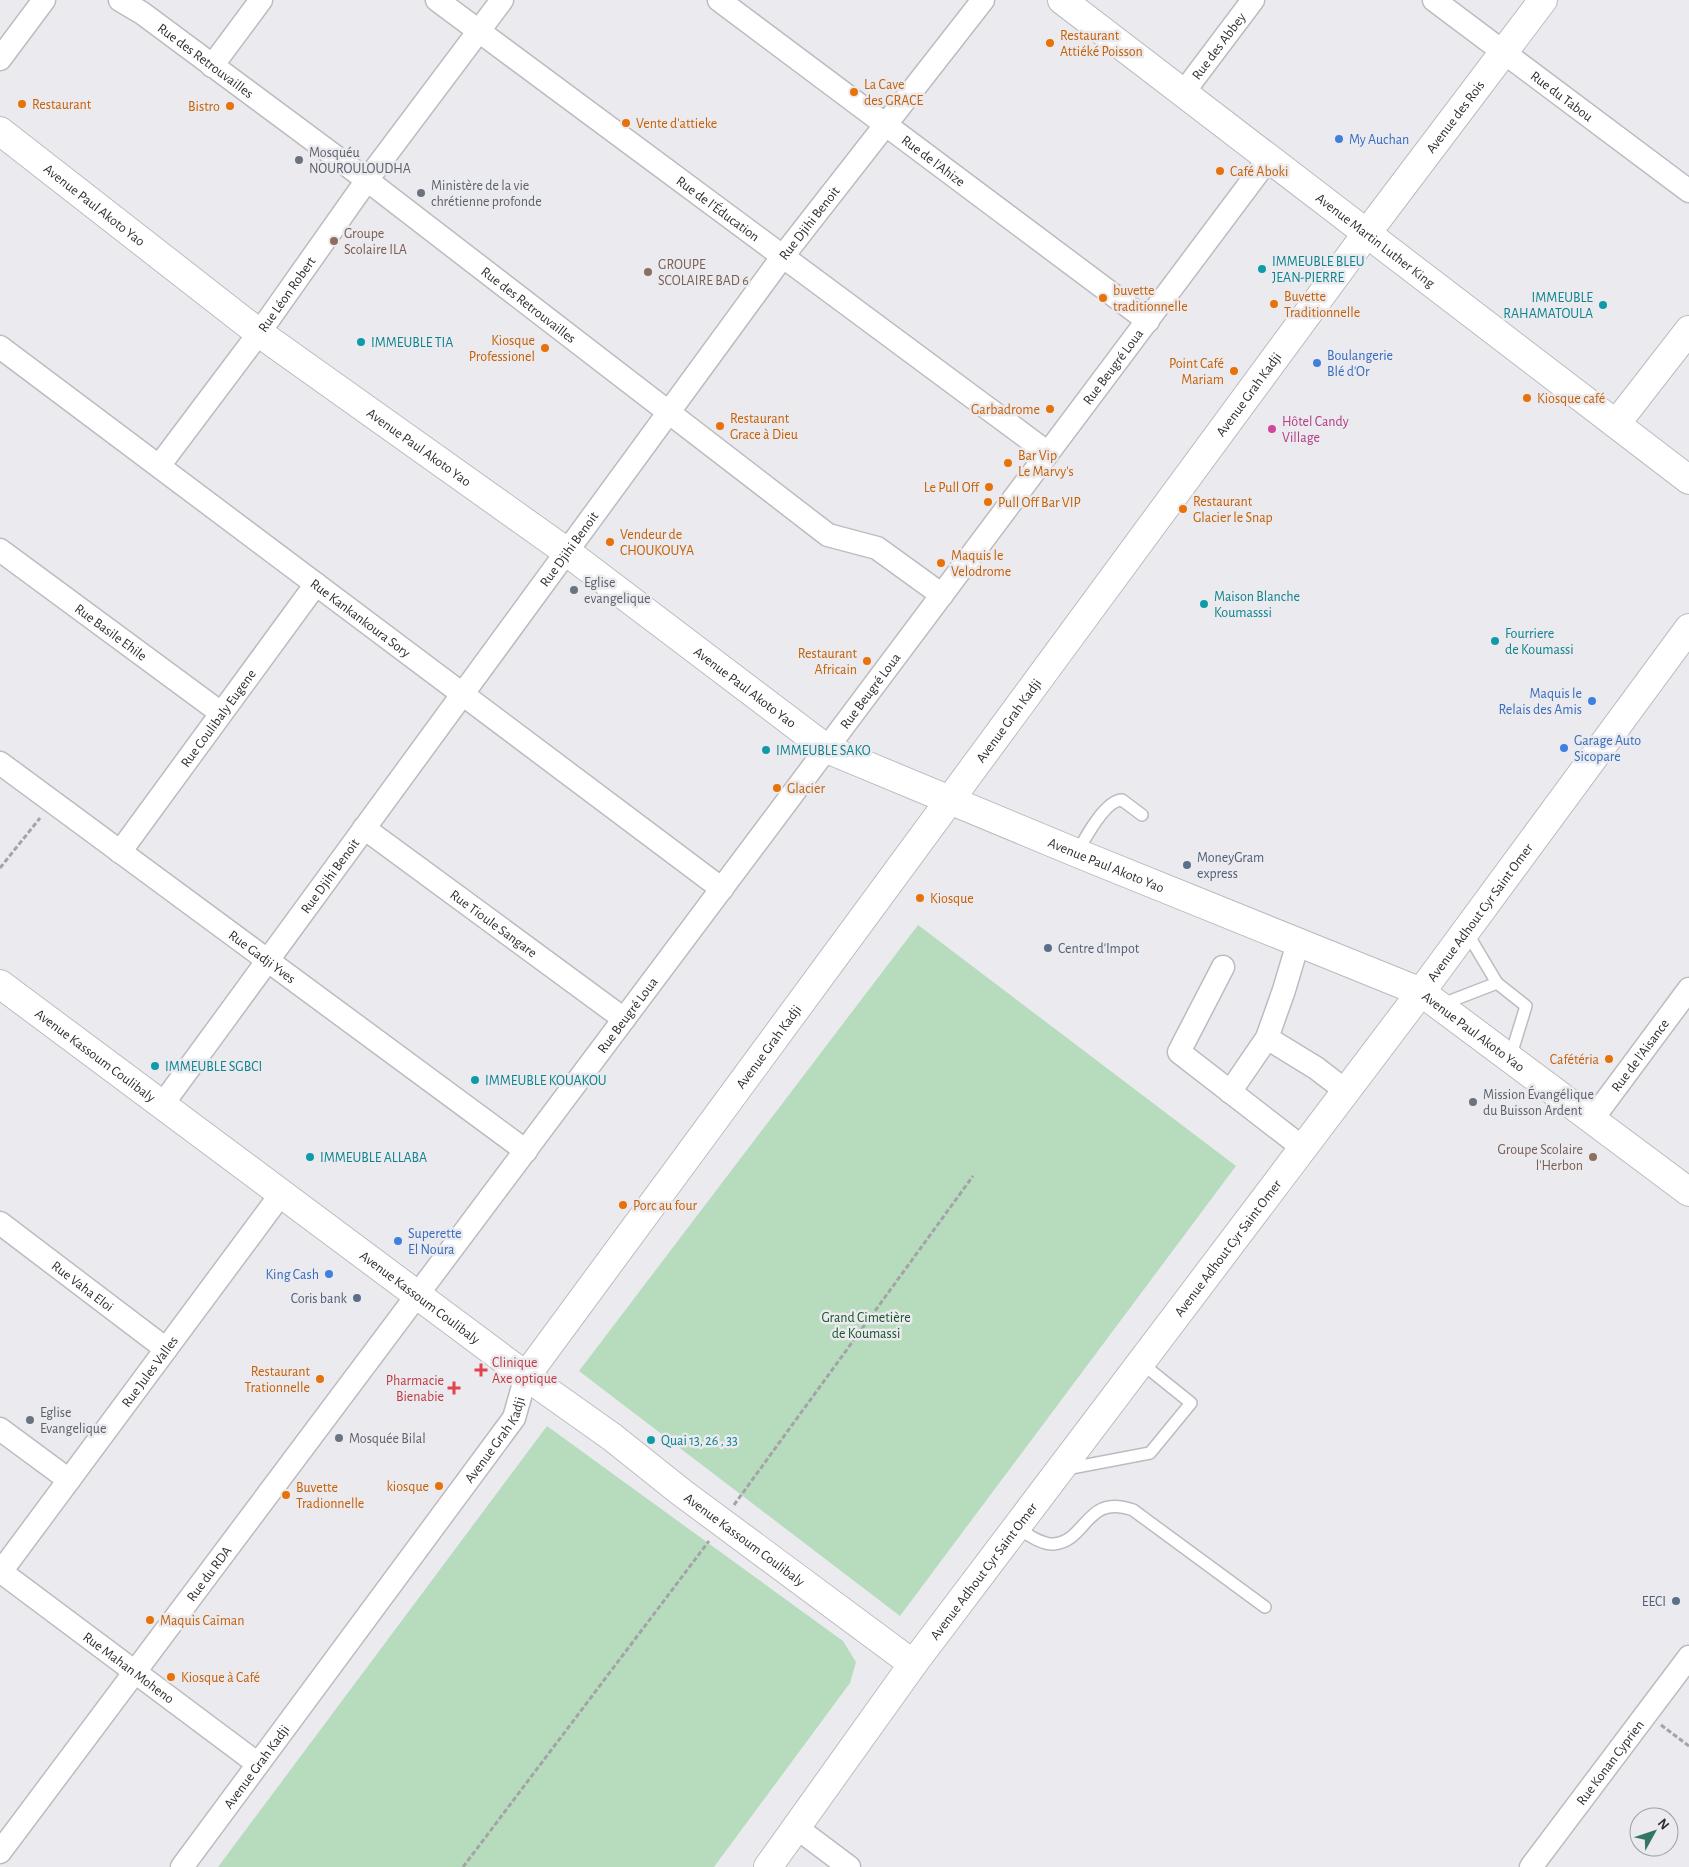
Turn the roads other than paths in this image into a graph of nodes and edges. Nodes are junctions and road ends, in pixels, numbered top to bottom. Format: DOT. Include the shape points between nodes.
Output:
graph roads {
  1 [pos="44,0"];
  2 [pos="120,0"];
  3 [pos="261,0"];
  4 [pos="437,0"];
  5 [pos="502,0"];
  6 [pos="719,0"];
  7 [pos="983,0"];
  8 [pos="1062,0"];
  9 [pos="1253,0"];
  10 [pos="1434,0"];
  11 [pos="1543,0"];
  12 [pos="480,30"];
  13 [pos="1503,53"];
  14 [pos="0,59"];
  15 [pos="212,66"];
  16 [pos="1183,93"];
  17 [pos="886,126"];
  18 [pos="0,131"];
  19 [pos="1269,158"];
  20 [pos="367,180"];
  21 [pos="1689,191"];
  22 [pos="1367,234"];
  23 [pos="783,256"];
  24 [pos="1148,320"];
  25 [pos="1689,330"];
  26 [pos="259,333"];
  27 [pos="0,347"];
  28 [pos="669,412"];
  29 [pos="1616,424"];
  30 [pos="1048,453"];
  31 [pos="159,466"];
  32 [pos="1689,480"];
  33 [pos="0,550"];
  34 [pos="567,552"];
  35 [pos="316,584"];
  36 [pos="942,595"];
  37 [pos="1689,628"];
  38 [pos="462,694"];
  39 [pos="222,713"];
  40 [pos="827,749"];
  41 [pos="0,763"];
  42 [pos="949,801"];
  43 [pos="1142,815"];
  44 [pos="364,828"];
  45 [pos="120,852"];
  46 [pos="1077,853"];
  47 [pos="722,889"];
  48 [pos="1466,932"];
  49 [pos="1298,943"];
  50 [pos="268,961"];
  51 [pos="1223,967"];
  52 [pos="1497,983"];
  53 [pos="0,984"];
  54 [pos="1689,989"];
  55 [pos="1430,999"];
  56 [pos="624,1019"];
  57 [pos="1267,1038"];
  58 [pos="1510,1059"];
  59 [pos="1346,1091"];
  60 [pos="1230,1092"];
  61 [pos="162,1105"];
  62 [pos="1591,1120"];
  63 [pos="1303,1148"];
  64 [pos="526,1151"];
  65 [pos="1689,1192"];
  66 [pos="281,1194"];
  67 [pos="0,1223"];
  68 [pos="417,1295"];
  69 [pos="166,1349"];
  70 [pos="1140,1362"];
  71 [pos="526,1376"];
  72 [pos="0,1429"];
  73 [pos="1059,1470"];
  74 [pos="69,1480"];
  75 [pos="1016,1527"];
  76 [pos="0,1572"];
  77 [pos="1265,1607"];
  78 [pos="1689,1658"];
  79 [pos="913,1664"];
  80 [pos="135,1672"];
  81 [pos="258,1764"];
  82 [pos="797,1828"];
  83 [pos="0,1852"];
  84 [pos="182,1867"];
  85 [pos="768,1867"];
  86 [pos="849,1867"];
  87 [pos="1532,1867"];
  1 -- 14 [label="street"];
  2 -- 15 [label="street, Rue des Retrouvailles"];
  3 -- 15 [label="street"];
  4 -- 12 [label="street, Rue de l'Éducation"];
  5 -- 12 [label="street, Rue Léon Robert"];
  6 -- 17 [label="street, Rue de l'Ahize"];
  7 -- 17 [label="street, Rue Djihi Benoit"];
  8 -- 16 [label="street, Avenue Martin Luther King"];
  9 -- 16 [label="street, Rue des Abbey"];
  10 -- 13 [label="street, Rue du Tabou"];
  11 -- 13 [label="street, Avenue des Rois"];
  12 -- 20 [label="street, Rue Léon Robert"];
  12 -- 23 [label="street, Rue de l'Éducation"];
  13 -- 21 [label="street, Rue du Tabou"];
  13 -- 22 [label="street, Avenue des Rois"];
  15 -- 20 [label="street, Rue des Retrouvailles"];
  16 -- 19 [label="street, Avenue Martin Luther King"];
  17 -- 23 [label="street, Rue Djihi Benoit"];
  17 -- 24 [label="street, Rue de l'Ahize"];
  18 -- 26 [label="street, Avenue Paul Akoto Yao"];
  19 -- 22 [label="street, Avenue Martin Luther King"];
  19 -- 24 [label="street, Rue Beugré Loua"];
  20 -- 26 [label="street, Rue Léon Robert"];
  20 -- 28 [label="street, Rue des Retrouvailles"];
  22 -- 29 [label="street, Avenue Martin Luther King"];
  22 -- 42 [label="street, Avenue Grah Kadji"];
  23 -- 28 [label="street, Rue Djihi Benoit"];
  23 -- 30 [label="street, Rue de l'Éducation"];
  24 -- 30 [label="street, Rue Beugré Loua"];
  25 -- 29 [label="street"];
  26 -- 31 [label="street, Rue Léon Robert"];
  26 -- 34 [label="street, Avenue Paul Akoto Yao"];
  27 -- 31 [label="street, Rue Kankankoura Sory"];
  28 -- 34 [label="street, Rue Djihi Benoit"];
  28 -- 36 [label="street, Rue des Retrouvailles" via="828,535 877,548"];
  29 -- 32 [label="street, Avenue Martin Luther King"];
  30 -- 36 [label="street, Rue Beugré Loua"];
  31 -- 35 [label="street, Rue Kankankoura Sory"];
  33 -- 39 [label="street, Rue Basile Ehile"];
  34 -- 38 [label="street, Rue Djihi Benoit"];
  34 -- 40 [label="street, Avenue Paul Akoto Yao"];
  35 -- 38 [label="street, Rue Kankankoura Sory"];
  35 -- 39 [label="street, Rue Coulibaly Eugene"];
  36 -- 40 [label="street, Rue Beugré Loua"];
  37 -- 48 [label="street, Avenue Adhout Cyr Saint Omer"];
  38 -- 44 [label="street, Rue Djihi Benoit"];
  38 -- 47 [label="street, Rue Kankankoura Sory"];
  39 -- 45 [label="street, Rue Coulibaly Eugene"];
  40 -- 42 [label="street, Avenue Paul Akoto Yao"];
  40 -- 47 [label="street, Rue Beugré Loua"];
  41 -- 45 [label="street, Rue Gadji Yves"];
  42 -- 46 [label="street, Avenue Paul Akoto Yao"];
  42 -- 71 [label="street, Avenue Grah Kadji"];
  43 -- 46 [label="lane" via="1122,800 1115,801 1091,825"];
  44 -- 50 [label="street, Rue Djihi Benoit"];
  44 -- 56 [label="street, Rue Tioule Sangare"];
  45 -- 50 [label="street, Rue Gadji Yves"];
  46 -- 49 [label="street, Avenue Paul Akoto Yao"];
  47 -- 56 [label="street, Rue Beugré Loua"];
  48 -- 52 [label="lane"];
  48 -- 55 [label="street, Avenue Adhout Cyr Saint Omer"];
  49 -- 55 [label="street, Avenue Paul Akoto Yao"];
  49 -- 57 [label="street"];
  50 -- 61 [label="street, Rue Djihi Benoit"];
  50 -- 64 [label="street, Rue Gadji Yves"];
  51 -- 60 [label="street" via="1179,1052"];
  52 -- 55 [label="lane"];
  52 -- 58 [label="lane" via="1526,1006"];
  53 -- 61 [label="street, Avenue Kassoum Coulibaly"];
  54 -- 62 [label="street, Rue de l'Aisance"];
  55 -- 58 [label="street, Avenue Paul Akoto Yao"];
  55 -- 59 [label="street, Avenue Adhout Cyr Saint Omer"];
  56 -- 64 [label="street, Rue Beugré Loua"];
  57 -- 59 [label="street"];
  57 -- 60 [label="street"];
  58 -- 62 [label="street, Avenue Paul Akoto Yao"];
  59 -- 63 [label="street, Avenue Adhout Cyr Saint Omer"];
  60 -- 63 [label="street"];
  61 -- 66 [label="street, Avenue Kassoum Coulibaly"];
  62 -- 65 [label="street, Avenue Paul Akoto Yao"];
  63 -- 70 [label="street, Avenue Adhout Cyr Saint Omer"];
  64 -- 68 [label="street, Rue Beugré Loua"];
  66 -- 68 [label="street, Avenue Kassoum Coulibaly"];
  66 -- 69 [label="street, Rue Jules Valles"];
  67 -- 69 [label="street, Rue Vaha Eloi"];
  68 -- 71 [label="street, Avenue Kassoum Coulibaly"];
  68 -- 80 [label="street, Rue du RDA"];
  69 -- 74 [label="street, Rue Jules Valles"];
  70 -- 73 [label="street, Avenue Adhout Cyr Saint Omer"];
  70 -- 73 [label="lane" via="1191,1403 1150,1454"];
  71 -- 79 [label="street, Avenue Kassoum Coulibaly"];
  71 -- 81 [label="street, Avenue Grah Kadji" via="514,1418"];
  72 -- 74 [label="street"];
  73 -- 75 [label="street, Avenue Adhout Cyr Saint Omer"];
  74 -- 76 [label="street, Rue Jules Valles"];
  75 -- 77 [label="lane" via="1054,1544 1069,1538 1104,1508 1119,1505 1133,1510"];
  75 -- 79 [label="street, Avenue Adhout Cyr Saint Omer"];
  76 -- 80 [label="street, Rue Mahan Moheno"];
  78 -- 87 [label="street, Rue Konan Cyprien"];
  79 -- 82 [label="street, Avenue Adhout Cyr Saint Omer"];
  80 -- 81 [label="street, Rue Mahan Moheno"];
  80 -- 83 [label="street, Rue du RDA"];
  81 -- 84 [label="street, Avenue Grah Kadji"];
  82 -- 85 [label="street, Avenue Adhout Cyr Saint Omer"];
  82 -- 86 [label="street"];
}
